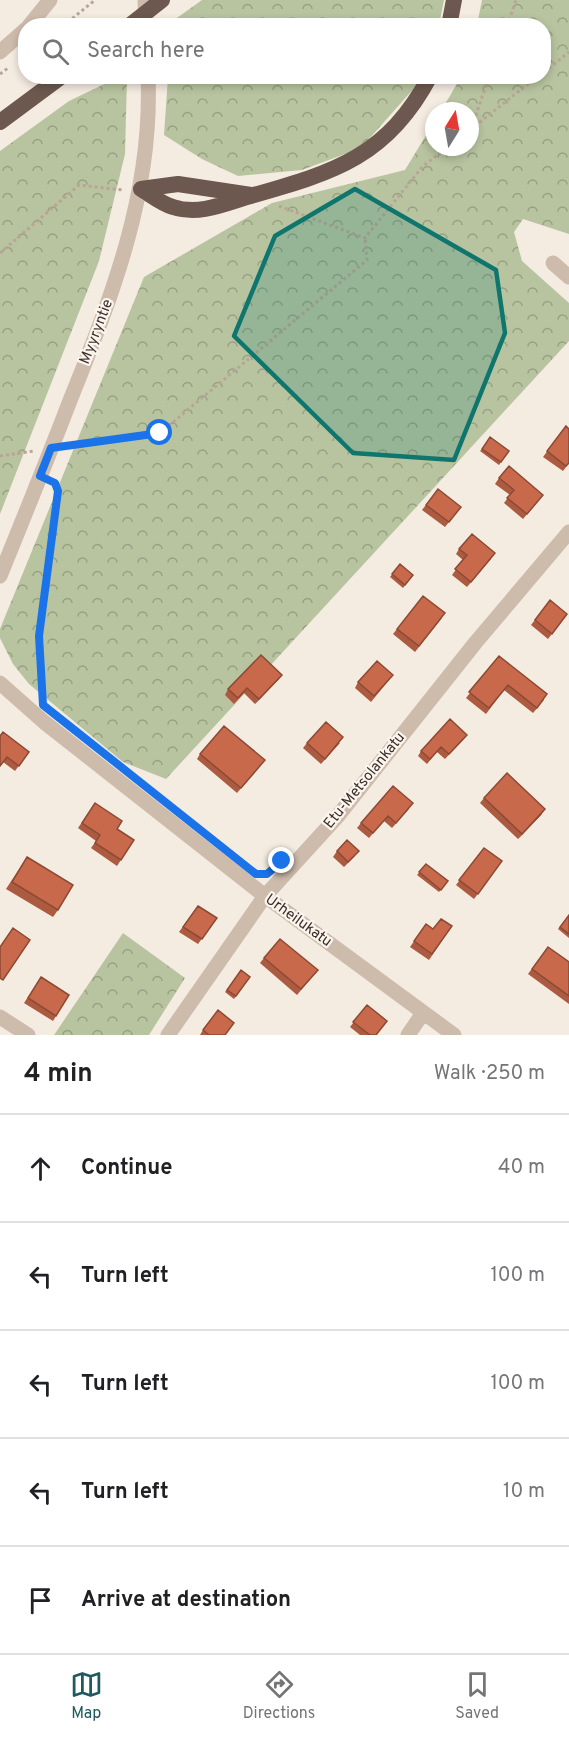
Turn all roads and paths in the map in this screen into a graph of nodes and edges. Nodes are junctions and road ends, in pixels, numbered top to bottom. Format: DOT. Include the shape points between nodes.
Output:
graph roads {
  1 [pos="50,0"];
  2 [pos="95,0"];
  3 [pos="145,0"];
  4 [pos="162,0"];
  5 [pos="454,0"];
  6 [pos="516,0"];
  7 [pos="35,18"];
  8 [pos="73,18"];
  9 [pos="139,18"];
  10 [pos="146,18"];
  11 [pos="451,18"];
  12 [pos="510,18"];
  13 [pos="18,36"];
  14 [pos="569,51"];
  15 [pos="0,52"];
  16 [pos="551,66"];
  17 [pos="51,84"];
  18 [pos="148,84"];
  19 [pos="426,84"];
  20 [pos="486,84"];
  21 [pos="528,84"];
  22 [pos="479,105"];
  23 [pos="0,122"];
  24 [pos="479,123"];
  25 [pos="436,156"];
  26 [pos="141,189"];
  27 [pos="123,190"];
  28 [pos="252,195"];
  29 [pos="121,201"];
  30 [pos="365,238"];
  31 [pos="0,253"];
  32 [pos="553,262"];
  33 [pos="569,277"];
  34 [pos="35,441"];
  35 [pos="51,448"];
  36 [pos="31,452"];
  37 [pos="0,456"];
  38 [pos="40,476"];
  39 [pos="569,532"];
  40 [pos="0,576"];
  41 [pos="2,681"];
  42 [pos="43,705"];
  43 [pos="265,896"];
  44 [pos="423,1013"];
  45 [pos="0,1017"];
  46 [pos="28,1035"];
  47 [pos="168,1035"];
  48 [pos="408,1035"];
  49 [pos="454,1035"];
  1 -- 7 [label="street"];
  2 -- 8 [label="path"];
  3 -- 10 [label="street"];
  4 -- 9 [label="highway, bridge"];
  5 -- 11 [label="highway"];
  6 -- 12 [label="path"];
  13 -- 15 [label="street"];
  14 -- 16 [label="path"];
  17 -- 23 [label="highway"];
  18 -- 26 [label="street, Myyryntie" via="148,141"];
  19 -- 28 [label="highway" via="416,103 365,153 337,169"];
  20 -- 22 [label="path"];
  21 -- 24 [label="path"];
  25 -- 30 [label="path" via="423,166"];
  26 -- 27 [label="path"];
  26 -- 28 [label="highway" via="178,184"];
  26 -- 35 [label="street, Myyryntie" via="124,259"];
  27 -- 29 [label="path"];
  27 -- 31 [label="path" via="78,185"];
  28 -- 30 [label="path"];
  30 -- 35 [label="path" via="367,260 160,433"];
  32 -- 33 [label="street"];
  34 -- 36 [label="path"];
  35 -- 36 [label="path"];
  35 -- 38 [label="street, Myyryntie"];
  36 -- 37 [label="path"];
  36 -- 38 [label="path" via="24,469"];
  38 -- 40 [label="street, Myyryntie"];
  38 -- 42 [label="path" via="55,483 58,491 39,636"];
  39 -- 43 [label="street, Etu-Metsolankatu" via="337,817"];
  41 -- 43 [label="street, Urheilukatu" via="44,722"];
  43 -- 44 [label="street, Urheilukatu"];
  43 -- 47 [label="street, Etu-Metsolankatu"];
  44 -- 48 [label="street"];
  44 -- 49 [label="street, Urheilukatu"];
  45 -- 46 [label="street"];
}
